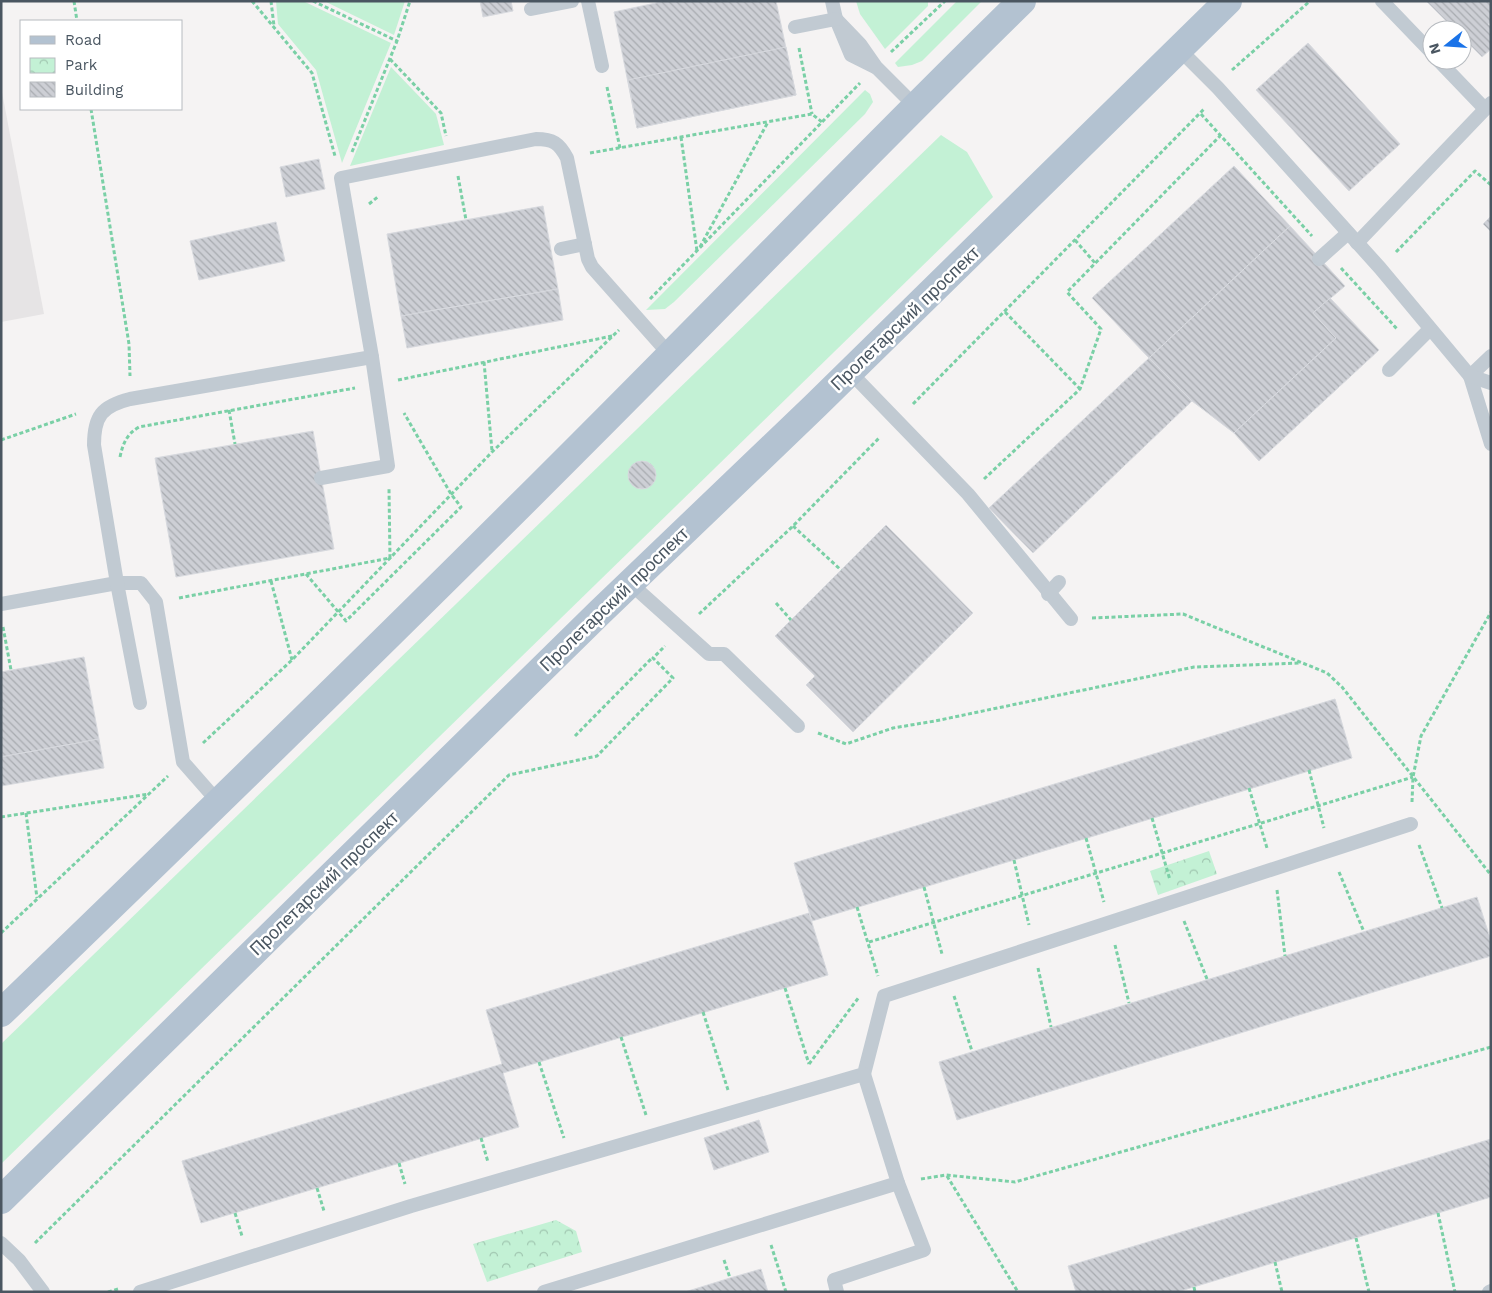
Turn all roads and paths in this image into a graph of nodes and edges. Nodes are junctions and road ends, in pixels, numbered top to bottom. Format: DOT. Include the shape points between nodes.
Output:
graph roads {
  1 [pos="74,1"];
  2 [pos="252,1"];
  3 [pos="271,1"];
  4 [pos="313,1"];
  5 [pos="410,1"];
  6 [pos="572,1"];
  7 [pos="588,1"];
  8 [pos="832,1"];
  9 [pos="945,1"];
  10 [pos="1022,1"];
  11 [pos="1228,1"];
  12 [pos="1310,1"];
  13 [pos="1382,1"];
  14 [pos="941,3"];
  15 [pos="531,9"];
  16 [pos="836,19"];
  17 [pos="77,20"];
  18 [pos="274,27"];
  19 [pos="794,28"];
  20 [pos="397,41"];
  21 [pos="1422,43"];
  22 [pos="1179,49"];
  23 [pos="390,59"];
  24 [pos="602,66"];
  25 [pos="876,67"];
  26 [pos="1449,70"];
  27 [pos="1218,88"];
  28 [pos="914,106"];
  29 [pos="1488,106"];
  30 [pos="91,110"];
  31 [pos="441,113"];
  32 [pos="812,114"];
  33 [pos="1201,114"];
  34 [pos="768,122"];
  35 [pos="822,122"];
  36 [pos="1220,136"];
  37 [pos="681,137"];
  38 [pos="620,148"];
  39 [pos="603,151"];
  40 [pos="453,156"];
  41 [pos="341,178"];
  42 [pos="467,178"];
  43 [pos="458,180"];
  44 [pos="449,181"];
  45 [pos="1491,185"];
  46 [pos="385,194"];
  47 [pos="466,220"];
  48 [pos="350,226"];
  49 [pos="1352,238"];
  50 [pos="1075,240"];
  51 [pos="585,244"];
  52 [pos="561,249"];
  53 [pos="697,252"];
  54 [pos="1323,255"];
  55 [pos="1095,263"];
  56 [pos="1380,268"];
  57 [pos="1005,312"];
  58 [pos="634,314"];
  59 [pos="1430,329"];
  60 [pos="613,336"];
  61 [pos="1413,346"];
  62 [pos="670,355"];
  63 [pos="1491,356"];
  64 [pos="372,357"];
  65 [pos="484,362"];
  66 [pos="1389,370"];
  67 [pos="849,371"];
  68 [pos="1470,376"];
  69 [pos="1491,382"];
  70 [pos="224,383"];
  71 [pos="381,383"];
  72 [pos="1080,389"];
  73 [pos="130,399"];
  74 [pos="230,411"];
  75 [pos="99,416"];
  76 [pos="896,420"];
  77 [pos="1,440"];
  78 [pos="235,444"];
  79 [pos="1491,444"];
  80 [pos="492,452"];
  81 [pos="120,458"];
  82 [pos="388,466"];
  83 [pos="321,478"];
  84 [pos="451,494"];
  85 [pos="968,494"];
  86 [pos="793,526"];
  87 [pos="390,558"];
  88 [pos="841,570"];
  89 [pos="306,574"];
  90 [pos="271,581"];
  91 [pos="1059,582"];
  92 [pos="116,583"];
  93 [pos="631,584"];
  94 [pos="1048,594"];
  95 [pos="156,602"];
  96 [pos="776,603"];
  97 [pos="1,604"];
  98 [pos="338,612"];
  99 [pos="1491,612"];
  100 [pos="1071,619"];
  101 [pos="791,620"];
  102 [pos="2,623"];
  103 [pos="682,630"];
  104 [pos="653,658"];
  105 [pos="292,660"];
  106 [pos="1304,663"];
  107 [pos="11,670"];
  108 [pos="140,703"];
  109 [pos="798,726"];
  110 [pos="575,736"];
  111 [pos="182,762"];
  112 [pos="1413,777"];
  113 [pos="150,794"];
  114 [pos="219,803"];
  115 [pos="26,813"];
  116 [pos="1,817"];
  117 [pos="1411,824"];
  118 [pos="1491,875"];
  119 [pos="37,898"];
  120 [pos="857,907"];
  121 [pos="1442,908"];
  122 [pos="1,934"];
  123 [pos="869,942"];
  124 [pos="877,972"];
  125 [pos="872,980"];
  126 [pos="785,988"];
  127 [pos="860,996"];
  128 [pos="884,996"];
  129 [pos="703,1012"];
  130 [pos="1,1013"];
  131 [pos="621,1037"];
  132 [pos="1491,1046"];
  133 [pos="539,1062"];
  134 [pos="809,1064"];
  135 [pos="864,1074"];
  136 [pos="816,1088"];
  137 [pos="735,1112"];
  138 [pos="653,1136"];
  139 [pos="571,1160"];
  140 [pos="946,1175"];
  141 [pos="898,1183"];
  142 [pos="1,1200"];
  143 [pos="1438,1213"];
  144 [pos="765,1225"];
  145 [pos="1356,1238"];
  146 [pos="1,1243"];
  147 [pos="18,1260"];
  148 [pos="1275,1262"];
  149 [pos="1194,1286"];
  150 [pos="43,1292"];
  151 [pos="140,1292"];
  152 [pos="544,1292"];
  153 [pos="786,1292"];
  154 [pos="837,1292"];
  155 [pos="1018,1292"];
  156 [pos="1195,1292"];
  157 [pos="1282,1292"];
  158 [pos="1369,1292"];
  159 [pos="1455,1292"];
  1 -- 17 [label="path"];
  2 -- 18 [label="path"];
  3 -- 18 [label="path"];
  4 -- 20 [label="path"];
  5 -- 20 [label="path"];
  6 -- 15 [label="lane"];
  7 -- 24 [label="lane"];
  8 -- 16 [label="lane"];
  9 -- 14 [label="path"];
  10 -- 28 [label="main road"];
  11 -- 22 [label="main road, Пролетарский проспект"];
  12 -- 27 [label="path" via="1233,69"];
  13 -- 21 [label="lane"];
  14 -- 25 [label="path"];
  16 -- 19 [label="lane"];
  16 -- 25 [label="lane"];
  18 -- 41 [label="path" via="312,72"];
  19 -- 32 [label="path"];
  20 -- 23 [label="path"];
  22 -- 27 [label="lane"];
  22 -- 67 [label="main road, Пролетарский проспект"];
  23 -- 31 [label="path"];
  23 -- 41 [label="path"];
  24 -- 38 [label="path"];
  25 -- 28 [label="lane"];
  25 -- 35 [label="path"];
  26 -- 29 [label="lane"];
  27 -- 33 [label="path"];
  27 -- 49 [label="lane"];
  28 -- 62 [label="main road"];
  29 -- 49 [label="lane"];
  30 -- 73 [label="path" via="129,344"];
  32 -- 34 [label="path"];
  32 -- 35 [label="path"];
  33 -- 36 [label="path"];
  33 -- 50 [label="path"];
  34 -- 37 [label="path"];
  34 -- 53 [label="path"];
  35 -- 53 [label="path"];
  36 -- 54 [label="path"];
  36 -- 55 [label="path"];
  37 -- 38 [label="path"];
  37 -- 53 [label="path"];
  38 -- 39 [label="path"];
  40 -- 41 [label="lane"];
  40 -- 43 [label="path"];
  40 -- 51 [label="lane" via="536,139 548,139 560,145 567,158"];
  41 -- 48 [label="lane"];
  42 -- 43 [label="path"];
  43 -- 44 [label="path"];
  43 -- 47 [label="path"];
  45 -- 56 [label="path" via="1475,171"];
  46 -- 48 [label="path" via="376,196"];
  48 -- 64 [label="lane"];
  49 -- 54 [label="lane"];
  49 -- 56 [label="lane"];
  50 -- 55 [label="path"];
  50 -- 57 [label="path"];
  51 -- 52 [label="lane"];
  51 -- 58 [label="lane" via="592,267"];
  53 -- 58 [label="path"];
  54 -- 61 [label="path"];
  55 -- 72 [label="path" via="1067,292 1101,329"];
  56 -- 59 [label="lane"];
  57 -- 72 [label="path"];
  57 -- 76 [label="path"];
  58 -- 60 [label="path"];
  58 -- 62 [label="lane"];
  59 -- 61 [label="lane"];
  59 -- 68 [label="lane"];
  60 -- 65 [label="path"];
  60 -- 80 [label="path"];
  61 -- 66 [label="lane"];
  62 -- 114 [label="main road"];
  63 -- 68 [label="lane"];
  64 -- 70 [label="lane"];
  64 -- 71 [label="lane"];
  65 -- 71 [label="path"];
  65 -- 80 [label="path"];
  67 -- 76 [label="lane"];
  67 -- 93 [label="main road, Пролетарский проспект"];
  68 -- 69 [label="lane"];
  68 -- 79 [label="lane"];
  70 -- 73 [label="lane"];
  70 -- 74 [label="path"];
  71 -- 74 [label="path"];
  71 -- 82 [label="lane"];
  71 -- 84 [label="path"];
  72 -- 85 [label="path"];
  73 -- 75 [label="lane" via="107,407"];
  74 -- 78 [label="path"];
  74 -- 81 [label="path" via="139,426 130,433"];
  75 -- 77 [label="path" via="80,413"];
  75 -- 92 [label="lane" via="94,430 94,445"];
  76 -- 85 [label="lane"];
  76 -- 86 [label="path"];
  80 -- 84 [label="path"];
  82 -- 83 [label="lane"];
  82 -- 87 [label="path"];
  84 -- 87 [label="path"];
  84 -- 98 [label="path" via="461,507 346,621"];
  85 -- 94 [label="lane"];
  86 -- 88 [label="path"];
  86 -- 103 [label="path"];
  87 -- 89 [label="path"];
  87 -- 98 [label="path"];
  89 -- 90 [label="path"];
  89 -- 98 [label="path"];
  90 -- 95 [label="path"];
  90 -- 105 [label="path"];
  91 -- 94 [label="lane"];
  92 -- 95 [label="lane" via="141,583"];
  92 -- 97 [label="lane"];
  92 -- 108 [label="lane"];
  93 -- 103 [label="lane"];
  93 -- 142 [label="main road, Пролетарский проспект"];
  94 -- 100 [label="lane"];
  95 -- 111 [label="lane"];
  96 -- 101 [label="path"];
  98 -- 105 [label="path"];
  99 -- 112 [label="path" via="1421,736"];
  100 -- 106 [label="path" via="1183,614"];
  102 -- 107 [label="path"];
  103 -- 104 [label="path"];
  103 -- 109 [label="lane" via="709,654 724,654"];
  104 -- 110 [label="path"];
  104 -- 147 [label="path" via="673,678 597,756 509,775"];
  105 -- 111 [label="path"];
  106 -- 109 [label="path" via="1194,667 894,728 846,744"];
  106 -- 112 [label="path" via="1327,673 1342,687"];
  111 -- 113 [label="path"];
  111 -- 114 [label="lane"];
  112 -- 117 [label="path"];
  112 -- 118 [label="path"];
  112 -- 123 [label="path"];
  113 -- 115 [label="path"];
  113 -- 119 [label="path"];
  114 -- 130 [label="main road"];
  115 -- 116 [label="path"];
  115 -- 119 [label="path"];
  117 -- 121 [label="path"];
  117 -- 128 [label="lane"];
  119 -- 122 [label="path"];
  120 -- 123 [label="path"];
  123 -- 124 [label="path"];
  124 -- 125 [label="path"];
  124 -- 128 [label="path"];
  126 -- 134 [label="path"];
  127 -- 134 [label="path"];
  128 -- 135 [label="lane"];
  129 -- 137 [label="path"];
  131 -- 138 [label="path"];
  132 -- 140 [label="path" via="1015,1182"];
  133 -- 139 [label="path"];
  134 -- 136 [label="path"];
  135 -- 136 [label="lane"];
  135 -- 141 [label="lane"];
  136 -- 137 [label="lane"];
  137 -- 138 [label="lane"];
  138 -- 139 [label="lane"];
  139 -- 151 [label="lane" via="402,1209"];
  140 -- 141 [label="path"];
  140 -- 155 [label="path"];
  141 -- 144 [label="lane"];
  141 -- 154 [label="lane" via="924,1250 834,1280"];
  143 -- 159 [label="path"];
  144 -- 152 [label="lane"];
  144 -- 153 [label="path"];
  145 -- 158 [label="path"];
  146 -- 147 [label="lane"];
  147 -- 150 [label="lane"];
  148 -- 157 [label="path"];
  149 -- 156 [label="path"];
}
